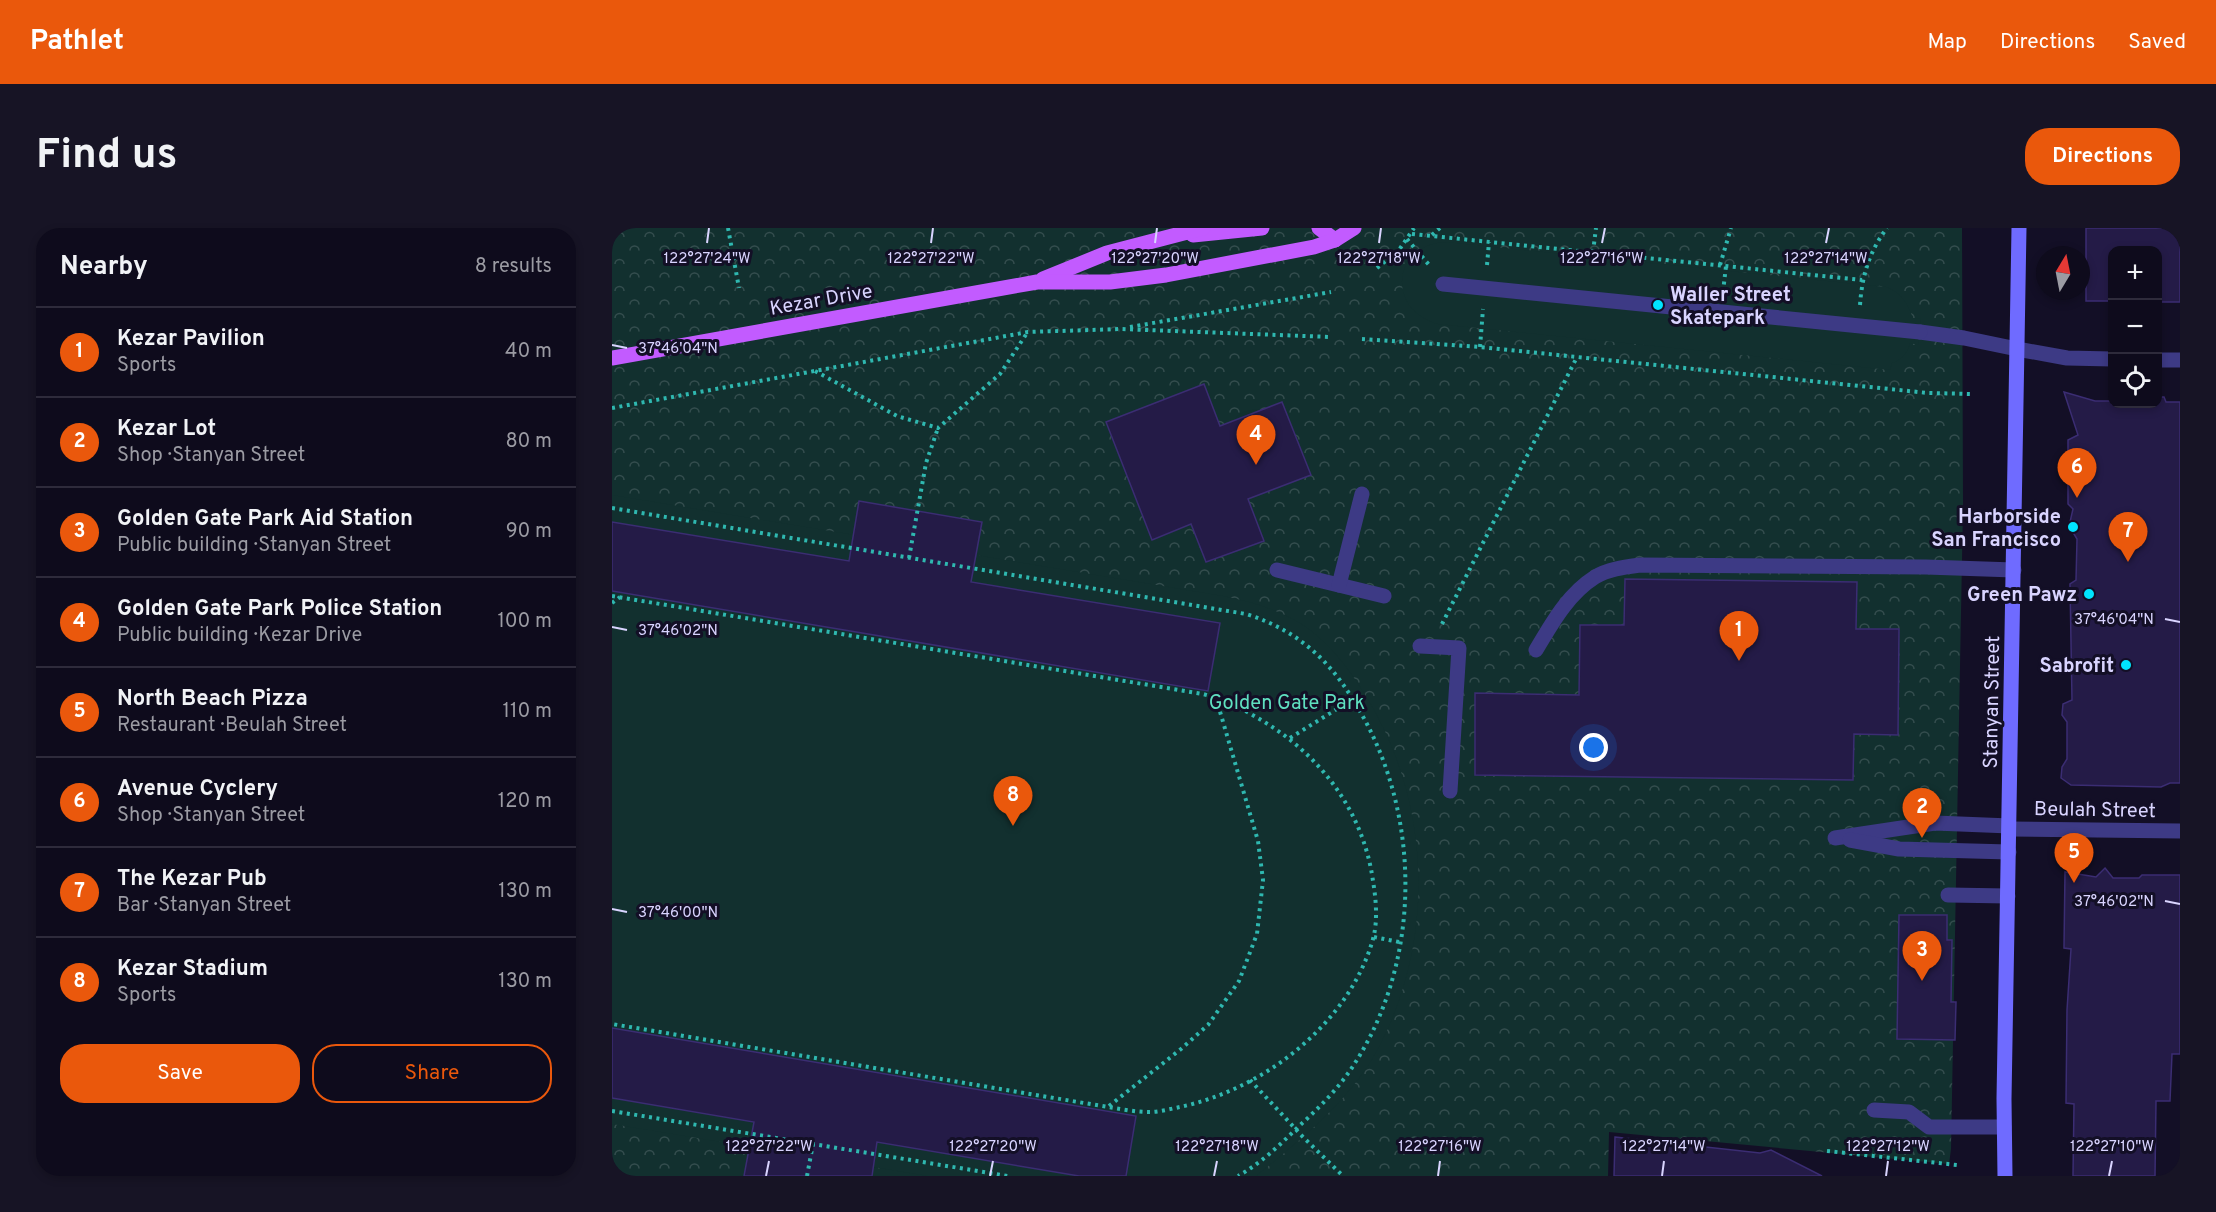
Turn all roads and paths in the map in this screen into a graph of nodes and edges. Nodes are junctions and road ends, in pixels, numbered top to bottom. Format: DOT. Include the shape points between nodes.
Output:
graph roads {
  1 [pos="728,228"];
  2 [pos="1203,228"];
  3 [pos="1262,228"];
  4 [pos="1319,228"];
  5 [pos="1354,228"];
  6 [pos="1414,228"];
  7 [pos="1440,228"];
  8 [pos="1596,228"];
  9 [pos="1731,228"];
  10 [pos="1887,228"];
  11 [pos="2019,228"];
  12 [pos="1336,234"];
  13 [pos="1412,234"];
  14 [pos="1432,236"];
  15 [pos="1166,238"];
  16 [pos="1407,239"];
  17 [pos="1593,252"];
  18 [pos="1719,265"];
  19 [pos="1377,268"];
  20 [pos="1037,282"];
  21 [pos="1443,284"];
  22 [pos="739,288"];
  23 [pos="1331,292"];
  24 [pos="1121,329"];
  25 [pos="1028,332"];
  26 [pos="1331,337"];
  27 [pos="1362,339"];
  28 [pos="2017,348"];
  29 [pos="1577,357"];
  30 [pos="612,358"];
  31 [pos="2108,359"];
  32 [pos="2162,360"];
  33 [pos="2180,360"];
  34 [pos="814,371"];
  35 [pos="1972,394"];
  36 [pos="612,408"];
  37 [pos="938,428"];
  38 [pos="1362,494"];
  39 [pos="612,508"];
  40 [pos="909,558"];
  41 [pos="1277,570"];
  42 [pos="2014,570"];
  43 [pos="1339,585"];
  44 [pos="612,596"];
  45 [pos="1384,596"];
  46 [pos="620,597"];
  47 [pos="612,603"];
  48 [pos="1426,646"];
  49 [pos="1536,650"];
  50 [pos="1215,697"];
  51 [pos="1353,699"];
  52 [pos="1290,738"];
  53 [pos="1450,791"];
  54 [pos="2010,827"];
  55 [pos="2180,831"];
  56 [pos="2009,852"];
  57 [pos="1948,895"];
  58 [pos="2008,896"];
  59 [pos="1374,937"];
  60 [pos="1400,942"];
  61 [pos="612,1024"];
  62 [pos="1250,1080"];
  63 [pos="1108,1107"];
  64 [pos="612,1110"];
  65 [pos="1874,1110"];
  66 [pos="2004,1127"];
  67 [pos="1297,1129"];
  68 [pos="813,1144"];
  69 [pos="1827,1150"];
  70 [pos="1957,1165"];
  71 [pos="1336,1168"];
  72 [pos="807,1176"];
  73 [pos="1008,1176"];
  74 [pos="1238,1176"];
  75 [pos="1336,1176"];
  76 [pos="1343,1176"];
  77 [pos="2005,1176"];
  1 -- 22 [label="path"];
  2 -- 15 [label="main road, Kezar Drive"];
  3 -- 15 [label="main road"];
  4 -- 12 [label="main road"];
  5 -- 12 [label="main road, Kezar Drive"];
  6 -- 13 [label="path"];
  7 -- 14 [label="path"];
  8 -- 17 [label="path"];
  9 -- 18 [label="path"];
  10 -- 18 [label="path" via="1872,253 1862,282"];
  11 -- 28 [label="main road, Stanyan Street"];
  12 -- 20 [label="main road, Kezar Drive" via="1295,252 1166,274 1110,282"];
  13 -- 14 [label="path"];
  13 -- 16 [label="path"];
  14 -- 17 [label="path"];
  15 -- 20 [label="main road, Kezar Drive" via="1107,253"];
  16 -- 19 [label="path"];
  16 -- 21 [label="path"];
  17 -- 18 [label="path"];
  20 -- 30 [label="main road, Kezar Drive"];
  21 -- 28 [label="street" via="1920,332"];
  23 -- 24 [label="path"];
  24 -- 25 [label="path"];
  24 -- 26 [label="path"];
  25 -- 34 [label="path"];
  25 -- 37 [label="path" via="1000,374"];
  27 -- 29 [label="path"];
  28 -- 31 [label="street" via="2067,358"];
  28 -- 42 [label="main road, Stanyan Street"];
  29 -- 35 [label="path" via="1928,393"];
  29 -- 48 [label="path"];
  32 -- 33 [label="street"];
  34 -- 36 [label="path"];
  34 -- 37 [label="path" via="897,416"];
  37 -- 40 [label="path" via="926,463"];
  38 -- 43 [label="street"];
  39 -- 40 [label="path"];
  40 -- 51 [label="path" via="1221,609 1269,621 1310,648"];
  41 -- 43 [label="street"];
  42 -- 49 [label="street" via="1640,565 1617,568 1595,577 1561,608"];
  42 -- 54 [label="main road, Stanyan Street"];
  43 -- 45 [label="street"];
  44 -- 46 [label="path"];
  46 -- 47 [label="path"];
  46 -- 50 [label="path"];
  48 -- 53 [label="street" via="1459,648"];
  50 -- 52 [label="path"];
  50 -- 63 [label="path" via="1258,841 1263,880 1257,934 1239,981 1208,1025"];
  51 -- 52 [label="path"];
  51 -- 60 [label="path" via="1383,759 1400,814 1406,869"];
  52 -- 59 [label="path" via="1322,769 1358,828 1374,883"];
  54 -- 55 [label="street, Beulah Street"];
  54 -- 56 [label="main road, Stanyan Street"];
  54 -- 56 [label="street, Beulah Street" via="1935,823 1835,838 1899,849"];
  56 -- 58 [label="main road, Stanyan Street"];
  57 -- 58 [label="street"];
  58 -- 66 [label="main road, Stanyan Street"];
  59 -- 60 [label="path"];
  59 -- 62 [label="path" via="1358,976 1332,1014 1293,1052"];
  60 -- 67 [label="path" via="1383,1005 1364,1048 1339,1085"];
  61 -- 63 [label="path"];
  62 -- 63 [label="path" via="1209,1099 1164,1110"];
  62 -- 67 [label="path"];
  64 -- 68 [label="path"];
  65 -- 66 [label="street" via="1909,1112 1929,1127"];
  66 -- 77 [label="main road, Stanyan Street"];
  67 -- 71 [label="path"];
  67 -- 74 [label="path"];
  68 -- 72 [label="path"];
  68 -- 73 [label="path"];
  69 -- 70 [label="path"];
  71 -- 75 [label="path"];
  71 -- 76 [label="path"];
}
